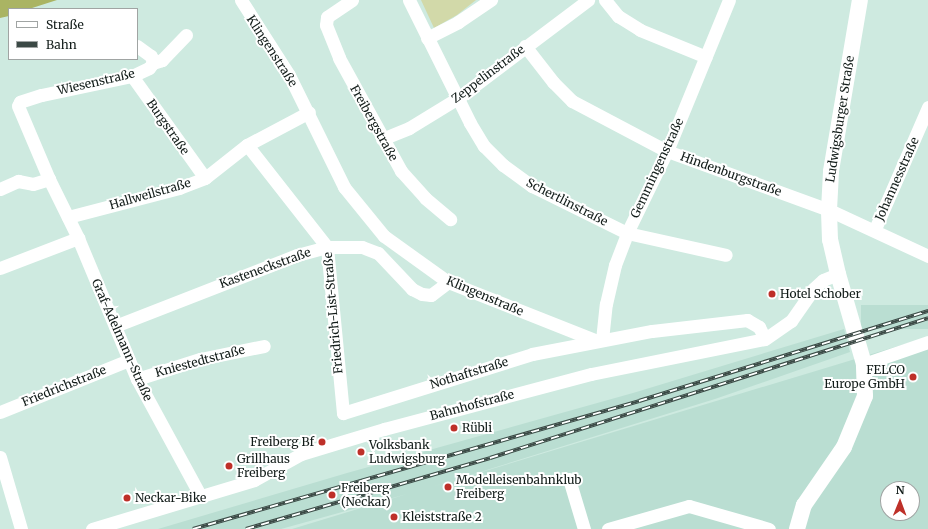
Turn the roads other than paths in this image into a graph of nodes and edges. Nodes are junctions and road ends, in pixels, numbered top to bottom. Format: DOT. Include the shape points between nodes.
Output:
graph roads {
  1 [pos="241,0"];
  2 [pos="352,0"];
  3 [pos="409,0"];
  4 [pos="491,0"];
  5 [pos="588,0"];
  6 [pos="605,0"];
  7 [pos="729,0"];
  8 [pos="860,0"];
  9 [pos="186,35"];
  10 [pos="426,38"];
  11 [pos="525,46"];
  12 [pos="138,47"];
  13 [pos="706,57"];
  14 [pos="153,63"];
  15 [pos="132,76"];
  16 [pos="458,98"];
  17 [pos="18,106"];
  18 [pos="927,110"];
  19 [pos="309,112"];
  20 [pos="382,139"];
  21 [pos="247,144"];
  22 [pos="667,151"];
  23 [pos="205,178"];
  24 [pos="49,179"];
  25 [pos="0,189"];
  26 [pos="829,210"];
  27 [pos="68,217"];
  28 [pos="450,219"];
  29 [pos="875,229"];
  30 [pos="627,233"];
  31 [pos="78,238"];
  32 [pos="327,247"];
  33 [pos="726,255"];
  34 [pos="928,256"];
  35 [pos="0,268"];
  36 [pos="838,274"];
  37 [pos="448,282"];
  38 [pos="115,326"];
  39 [pos="766,339"];
  40 [pos="600,341"];
  41 [pos="928,342"];
  42 [pos="264,346"];
  43 [pos="129,360"];
  44 [pos="864,364"];
  45 [pos="137,379"];
  46 [pos="0,412"];
  47 [pos="343,413"];
  48 [pos="0,457"];
  49 [pos="569,479"];
  50 [pos="202,497"];
  51 [pos="21,529"];
  52 [pos="92,529"];
  53 [pos="584,529"];
  54 [pos="608,529"];
  55 [pos="770,529"];
  56 [pos="797,529"];
  1 -- 19 [label="street, Klingenstraße" via="289,75"];
  2 -- 20 [label="street, Freibergstraße" via="332,12 326,18 326,25 332,42"];
  3 -- 10 [label="street, Schertlinstraße"];
  4 -- 10 [label="street" via="458,22"];
  5 -- 11 [label="street, Zeppelinstraße"];
  6 -- 13 [label="street" via="618,16 640,30"];
  7 -- 13 [label="street, Gemmingenstraße"];
  8 -- 26 [label="main road, Ludwigsburger Straße" via="832,164"];
  9 -- 14 [label="street, Wiesenstraße" via="162,60"];
  10 -- 16 [label="street, Schertlinstraße"];
  11 -- 16 [label="street, Zeppelinstraße"];
  11 -- 22 [label="street, Hindenburgstraße" via="553,82 572,101"];
  12 -- 14 [label="street" via="151,56"];
  13 -- 22 [label="street, Gemmingenstraße"];
  14 -- 15 [label="street, Wiesenstraße" via="149,68"];
  15 -- 17 [label="street, Wiesenstraße" via="63,89 20,102"];
  15 -- 23 [label="street, Burgstraße"];
  16 -- 20 [label="street, Zeppelinstraße" via="408,128"];
  16 -- 30 [label="street, Schertlinstraße" via="484,146 503,165 532,186"];
  17 -- 24 [label="street, Graf-Adelmann-Straße"];
  18 -- 29 [label="street, Johannesstraße"];
  19 -- 21 [label="street, Hallweilstraße"];
  19 -- 37 [label="street, Klingenstraße" via="344,187 360,210 384,236"];
  20 -- 28 [label="street, Freibergstraße" via="400,171 425,198"];
  21 -- 23 [label="street, Hallweilstraße"];
  21 -- 32 [label="street, Friedrich-List-Straße"];
  22 -- 26 [label="street, Hindenburgstraße"];
  22 -- 30 [label="street, Gemmingenstraße"];
  23 -- 27 [label="street, Hallweilstraße" via="179,188"];
  24 -- 25 [label="street" via="33,184 18,181"];
  24 -- 27 [label="street, Graf-Adelmann-Straße"];
  26 -- 29 [label="street, Hindenburgstraße"];
  26 -- 36 [label="main road, Ludwigsburger Straße" via="830,240"];
  27 -- 31 [label="street, Graf-Adelmann-Straße"];
  29 -- 34 [label="street, Hindenburgstraße"];
  30 -- 33 [label="street, Schertlinstraße"];
  30 -- 40 [label="street, Gemmingenstraße" via="607,298"];
  31 -- 35 [label="street"];
  31 -- 38 [label="street, Graf-Adelmann-Straße"];
  32 -- 37 [label="street, Kasteneckstraße" via="362,247 378,253 412,289 422,294 431,295"];
  32 -- 38 [label="street, Kasteneckstraße" via="297,255"];
  32 -- 47 [label="street, Friedrich-List-Straße"];
  36 -- 39 [label="street, Bahnhofstraße" via="823,280 813,289 791,321"];
  36 -- 44 [label="main road, Ludwigsburger Straße"];
  37 -- 40 [label="street, Klingenstraße"];
  38 -- 43 [label="street, Graf-Adelmann-Straße"];
  39 -- 40 [label="street" via="759,327 747,320 652,331"];
  39 -- 50 [label="street, Bahnhofstraße" via="591,374 384,429 301,454 254,480"];
  40 -- 47 [label="street, Nothaftstraße" via="532,354"];
  41 -- 44 [label="street"];
  42 -- 45 [label="street, Kniestedtstraße" via="200,359"];
  43 -- 45 [label="street, Graf-Adelmann-Straße"];
  43 -- 46 [label="street, Friedrichstraße"];
  44 -- 56 [label="main road, Ludwigsburger Straße" via="865,396 858,418 844,447 804,505"];
  45 -- 50 [label="street, Graf-Adelmann-Straße"];
  48 -- 51 [label="street"];
  49 -- 53 [label="street"];
  50 -- 52 [label="street, Bahnhofstraße"];
  54 -- 55 [label="street" via="689,506"];
}
